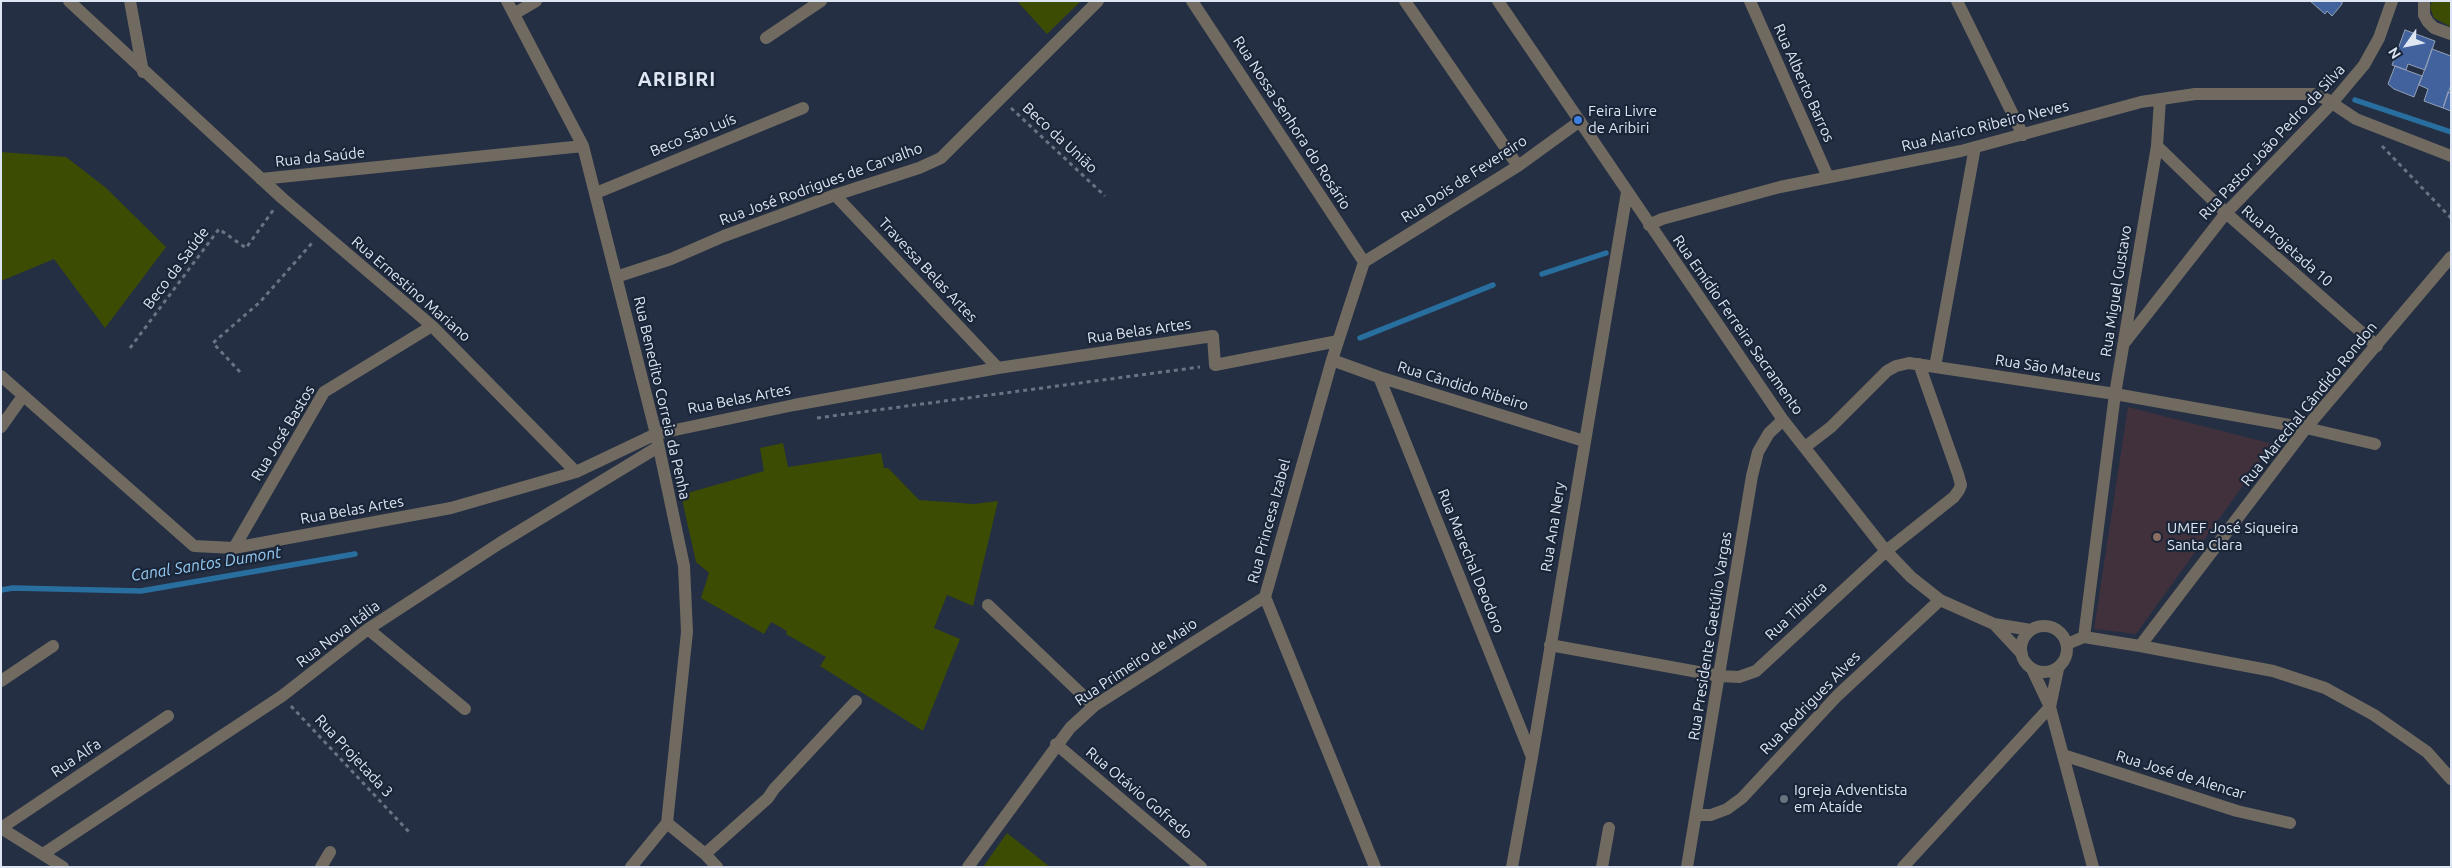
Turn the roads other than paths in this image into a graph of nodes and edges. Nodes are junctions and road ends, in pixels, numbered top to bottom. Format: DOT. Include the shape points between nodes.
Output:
graph roads {
  1 [pos="69,1"];
  2 [pos="130,1"];
  3 [pos="507,1"];
  4 [pos="536,1"];
  5 [pos="821,1"];
  6 [pos="1098,1"];
  7 [pos="1192,1"];
  8 [pos="1405,1"];
  9 [pos="1498,1"];
  10 [pos="1750,1"];
  11 [pos="1957,1"];
  12 [pos="2392,1"];
  13 [pos="2424,1"];
  14 [pos="514,14"];
  15 [pos="2451,34"];
  16 [pos="766,38"];
  17 [pos="143,72"];
  18 [pos="2160,99"];
  19 [pos="2332,103"];
  20 [pos="803,108"];
  21 [pos="1580,122"];
  22 [pos="2023,135"];
  23 [pos="584,146"];
  24 [pos="2157,146"];
  25 [pos="1975,148"];
  26 [pos="2451,156"];
  27 [pos="1518,166"];
  28 [pos="1828,177"];
  29 [pos="261,179"];
  30 [pos="1627,192"];
  31 [pos="596,193"];
  32 [pos="835,195"];
  33 [pos="2226,213"];
  34 [pos="1649,225"];
  35 [pos="2451,256"];
  36 [pos="1364,262"];
  37 [pos="616,277"];
  38 [pos="432,326"];
  39 [pos="1338,342"];
  40 [pos="2124,344"];
  41 [pos="2377,346"];
  42 [pos="1332,360"];
  43 [pos="1919,364"];
  44 [pos="1935,367"];
  45 [pos="998,368"];
  46 [pos="1,376"];
  47 [pos="1379,377"];
  48 [pos="2115,394"];
  49 [pos="23,396"];
  50 [pos="1783,420"];
  51 [pos="1,426"];
  52 [pos="2306,428"];
  53 [pos="656,434"];
  54 [pos="1584,441"];
  55 [pos="2375,444"];
  56 [pos="658,447"];
  57 [pos="1804,447"];
  58 [pos="576,472"];
  59 [pos="234,548"];
  60 [pos="1886,551"];
  61 [pos="1266,597"];
  62 [pos="1940,600"];
  63 [pos="988,605"];
  64 [pos="1994,624"];
  65 [pos="368,629"];
  66 [pos="2031,630"];
  67 [pos="2084,637"];
  68 [pos="2067,644"];
  69 [pos="1550,645"];
  70 [pos="53,646"];
  71 [pos="2140,646"];
  72 [pos="2022,654"];
  73 [pos="2032,669"];
  74 [pos="2058,669"];
  75 [pos="1720,676"];
  76 [pos="1,681"];
  77 [pos="856,701"];
  78 [pos="1094,706"];
  79 [pos="2050,707"];
  80 [pos="465,709"];
  81 [pos="168,716"];
  82 [pos="1056,744"];
  83 [pos="2063,755"];
  84 [pos="1532,757"];
  85 [pos="2451,779"];
  86 [pos="1697,815"];
  87 [pos="667,823"];
  88 [pos="2290,823"];
  89 [pos="1,828"];
  90 [pos="1609,828"];
  91 [pos="330,852"];
  92 [pos="43,854"];
  93 [pos="705,854"];
  94 [pos="63,867"];
  95 [pos="321,867"];
  96 [pos="631,867"];
  97 [pos="717,867"];
  98 [pos="968,867"];
  99 [pos="1201,867"];
  100 [pos="1375,867"];
  101 [pos="1512,867"];
  102 [pos="1602,867"];
  103 [pos="1687,867"];
  104 [pos="1903,867"];
  105 [pos="2093,867"];
  1 -- 17 [label="street, Rua da Saúde"];
  2 -- 17 [label="street"];
  3 -- 14 [label="street, Rua Benedito Correia da Penha"];
  4 -- 14 [label="street"];
  5 -- 16 [label="street"];
  6 -- 32 [label="street, Rua José Rodrigues de Carvalho" via="942,158"];
  7 -- 36 [label="street, Rua Nossa Senhora do Rosário"];
  8 -- 27 [label="street"];
  9 -- 21 [label="street, Rua Emídio Ferreira Sacramento"];
  10 -- 28 [label="street, Rua Alberto Barros"];
  11 -- 22 [label="street"];
  12 -- 19 [label="street, Rua Pastor João Pedro da Silva" via="2372,52"];
  13 -- 15 [label="street" via="2424,15 2428,22 2434,28"];
  14 -- 23 [label="street, Rua Benedito Correia da Penha"];
  17 -- 29 [label="street, Rua da Saúde"];
  18 -- 19 [label="street, Rua Alarico Ribeiro Neves" via="2195,94 2306,94 2320,96"];
  18 -- 22 [label="street, Rua Alarico Ribeiro Neves"];
  18 -- 24 [label="street, Rua Miguel Gustavo"];
  19 -- 26 [label="street, Rua Alarico Ribeiro Neves" via="2356,119"];
  19 -- 33 [label="street, Rua Pastor João Pedro da Silva"];
  20 -- 31 [label="street, Beco São Luís"];
  21 -- 27 [label="street, Rua Dois de Fevereiro"];
  21 -- 30 [label="street, Rua Emídio Ferreira Sacramento"];
  22 -- 25 [label="street, Rua Alarico Ribeiro Neves"];
  23 -- 29 [label="street, Rua da Saúde"];
  23 -- 31 [label="street, Rua Benedito Correia da Penha"];
  24 -- 33 [label="street, Rua Projetada 10"];
  24 -- 40 [label="street, Rua Miguel Gustavo"];
  25 -- 28 [label="street, Rua Alarico Ribeiro Neves"];
  25 -- 44 [label="street"];
  27 -- 36 [label="street, Rua Dois de Fevereiro"];
  28 -- 34 [label="street, Rua Alarico Ribeiro Neves" via="1780,187"];
  29 -- 38 [label="street, Rua Ernestino Mariano"];
  30 -- 34 [label="street, Rua Emídio Ferreira Sacramento"];
  30 -- 54 [label="street, Rua Ana Nery"];
  31 -- 37 [label="street, Rua Benedito Correia da Penha"];
  32 -- 37 [label="street, Rua José Rodrigues de Carvalho"];
  32 -- 45 [label="street, Travessa Belas Artes"];
  33 -- 40 [label="street, Rua Pastor João Pedro da Silva"];
  33 -- 41 [label="street, Rua Projetada 10"];
  34 -- 50 [label="street, Rua Emídio Ferreira Sacramento"];
  35 -- 41 [label="street, Rua Marechal Cândido Rondon"];
  36 -- 39 [label="street, Rua Princesa Izabel"];
  37 -- 53 [label="street, Rua Benedito Correia da Penha"];
  38 -- 58 [label="street, Rua Ernestino Mariano"];
  38 -- 59 [label="street, Rua José Bastos" via="324,392"];
  39 -- 42 [label="street, Rua Princesa Izabel"];
  39 -- 45 [label="street, Rua Belas Artes" via="1215,364 1213,336"];
  40 -- 48 [label="street, Rua Miguel Gustavo"];
  41 -- 52 [label="street, Rua Marechal Cândido Rondon"];
  42 -- 47 [label="street, Rua Cândido Ribeiro"];
  42 -- 61 [label="street, Rua Princesa Izabel"];
  43 -- 44 [label="street, Rua São Mateus"];
  43 -- 57 [label="street, Rua São Mateus" via="1909,363 1887,371 1831,427"];
  43 -- 60 [label="street, Rua Tibirica" via="1961,485 1954,497"];
  44 -- 48 [label="street, Rua São Mateus"];
  45 -- 53 [label="street, Rua Belas Artes"];
  46 -- 49 [label="street"];
  47 -- 54 [label="street, Rua Cândido Ribeiro"];
  47 -- 84 [label="street, Rua Marechal Deodoro"];
  48 -- 52 [label="street, Rua São Mateus"];
  48 -- 67 [label="street, Rua Miguel Gustavo"];
  49 -- 51 [label="street"];
  49 -- 59 [label="street, Rua Belas Artes" via="194,546"];
  50 -- 57 [label="street, Rua Emídio Ferreira Sacramento"];
  50 -- 75 [label="street, Rua Presidente Gaetúlio Vargas" via="1769,433 1758,452"];
  52 -- 55 [label="street, Rua São Mateus"];
  52 -- 71 [label="street, Rua Marechal Cândido Rondon"];
  53 -- 56 [label="street, Rua Benedito Correia da Penha"];
  53 -- 58 [label="street, Rua Belas Artes"];
  54 -- 69 [label="street, Rua Ana Nery"];
  56 -- 65 [label="street, Rua Nova Itália" via="500,543"];
  56 -- 87 [label="street, Rua Benedito Correia da Penha" via="684,566 687,595 687,632"];
  57 -- 60 [label="street, Rua Emídio Ferreira Sacramento"];
  58 -- 59 [label="street, Rua Belas Artes" via="451,508"];
  60 -- 62 [label="street, Rua Emídio Ferreira Sacramento"];
  60 -- 75 [label="street, Rua Tibirica" via="1756,670 1739,676"];
  61 -- 78 [label="street, Rua Primeiro de Maio"];
  61 -- 100 [label="street, Rua Princesa Izabel"];
  62 -- 64 [label="street, Rua Emídio Ferreira Sacramento"];
  62 -- 86 [label="street, Rua Rodrigues Alves" via="1837,696 1742,798 1719,812"];
  63 -- 78 [label="street"];
  64 -- 66 [label="street, Rua Emídio Ferreira Sacramento"];
  64 -- 72 [label="street, Rua Emídio Ferreira Sacramento"];
  65 -- 80 [label="street"];
  65 -- 92 [label="street, Rua Nova Itália" via="282,696"];
  66 -- 68 [label="street" via="2041,626 2053,628 2062,634"];
  66 -- 72 [label="street" via="2023,641"];
  67 -- 68 [label="street"];
  67 -- 71 [label="street"];
  68 -- 74 [label="street" via="2066,658"];
  69 -- 75 [label="street, Rua Tibirica"];
  69 -- 84 [label="street, Rua Ana Nery"];
  70 -- 76 [label="street"];
  71 -- 85 [label="street" via="2272,671 2325,688 2382,720 2427,752"];
  72 -- 73 [label="street"];
  73 -- 74 [label="street" via="2045,673"];
  73 -- 79 [label="street"];
  74 -- 79 [label="street"];
  75 -- 86 [label="street, Rua Presidente Gaetúlio Vargas"];
  77 -- 93 [label="street" via="768,798"];
  78 -- 82 [label="street, Rua Primeiro de Maio"];
  79 -- 83 [label="street"];
  79 -- 104 [label="street"];
  81 -- 89 [label="street, Rua Alfa"];
  82 -- 98 [label="street, Rua Primeiro de Maio"];
  82 -- 99 [label="street, Rua Otávio Gofredo"];
  83 -- 88 [label="street, Rua José de Alencar" via="2237,810"];
  83 -- 105 [label="street"];
  84 -- 101 [label="street, Rua Ana Nery"];
  86 -- 103 [label="street, Rua Presidente Gaetúlio Vargas"];
  87 -- 93 [label="street"];
  87 -- 96 [label="street"];
  89 -- 92 [label="street"];
  90 -- 102 [label="street"];
  91 -- 95 [label="street"];
  92 -- 94 [label="street"];
  93 -- 97 [label="street"];
}
